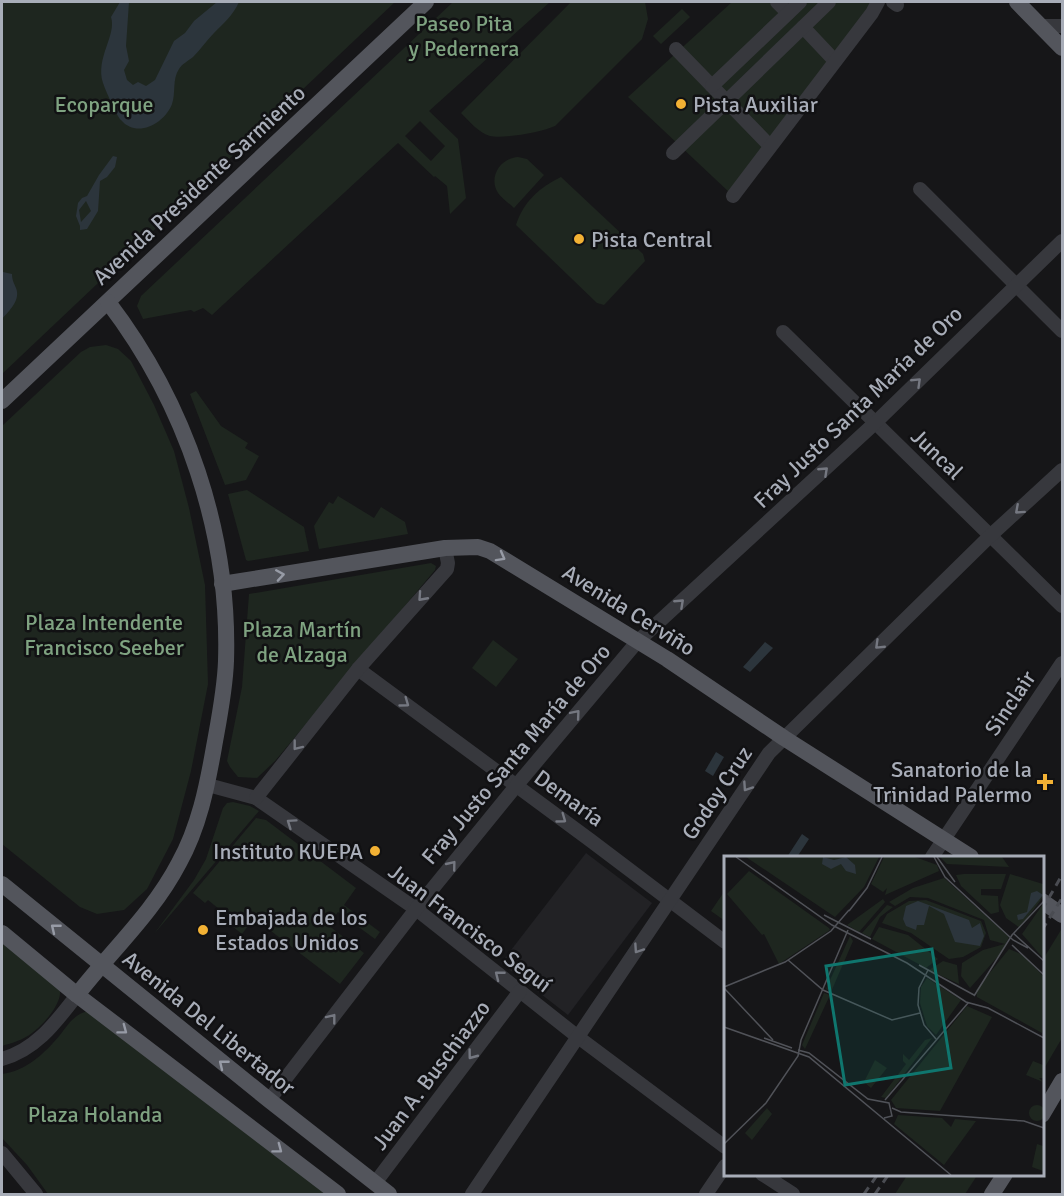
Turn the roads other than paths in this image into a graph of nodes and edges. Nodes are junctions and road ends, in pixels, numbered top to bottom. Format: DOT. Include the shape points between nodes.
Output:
graph roads {
  1 [pos="426,2"];
  2 [pos="777,2"];
  3 [pos="800,2"];
  4 [pos="830,2"];
  5 [pos="878,2"];
  6 [pos="1017,2"];
  7 [pos="788,13"];
  8 [pos="1041,26"];
  9 [pos="1062,26"];
  10 [pos="803,27"];
  11 [pos="1062,48"];
  12 [pos="676,49"];
  13 [pos="835,61"];
  14 [pos="712,86"];
  15 [pos="726,101"];
  16 [pos="770,146"];
  17 [pos="673,153"];
  18 [pos="920,189"];
  19 [pos="733,196"];
  20 [pos="1062,241"];
  21 [pos="1017,285"];
  22 [pos="108,302"];
  23 [pos="1062,331"];
  24 [pos="783,332"];
  25 [pos="2,401"];
  26 [pos="875,423"];
  27 [pos="1062,470"];
  28 [pos="990,536"];
  29 [pos="445,548"];
  30 [pos="222,584"];
  31 [pos="1062,606"];
  32 [pos="637,642"];
  33 [pos="1062,663"];
  34 [pos="358,669"];
  35 [pos="784,738"];
  36 [pos="208,785"];
  37 [pos="516,786"];
  38 [pos="256,798"];
  39 [pos="943,840"];
  40 [pos="933,856"];
  41 [pos="969,856"];
  42 [pos="2,884"];
  43 [pos="670,902"];
  44 [pos="1043,903"];
  45 [pos="416,909"];
  46 [pos="1062,915"];
  47 [pos="2,933"];
  48 [pos="724,941"];
  49 [pos="100,965"];
  50 [pos="520,991"];
  51 [pos="77,995"];
  52 [pos="578,1037"];
  53 [pos="2,1059"];
  54 [pos="1062,1081"];
  55 [pos="269,1100"];
  56 [pos="1043,1112"];
  57 [pos="724,1146"];
  58 [pos="2,1153"];
  59 [pos="724,1167"];
  60 [pos="765,1175"];
  61 [pos="1004,1175"];
  62 [pos="375,1184"];
  63 [pos="36,1194"];
  64 [pos="338,1194"];
  65 [pos="390,1194"];
  66 [pos="472,1194"];
  67 [pos="706,1194"];
  68 [pos="793,1194"];
  69 [pos="992,1194"];
  1 -- 22 [label="main road, Avenida Presidente Sarmiento"];
  2 -- 7 [label="street"];
  3 -- 7 [label="street"];
  4 -- 10 [label="street"];
  5 -- 13 [label="street"];
  6 -- 8 [label="main road"];
  7 -- 14 [label="street"];
  8 -- 9 [label="street"];
  8 -- 11 [label="main road"];
  10 -- 13 [label="street"];
  10 -- 15 [label="street"];
  12 -- 14 [label="street"];
  13 -- 16 [label="street"];
  14 -- 15 [label="street"];
  15 -- 16 [label="street"];
  15 -- 17 [label="street"];
  16 -- 19 [label="street"];
  18 -- 21 [label="street"];
  20 -- 21 [label="street, Fray Justo Santa María de Oro"];
  21 -- 23 [label="street"];
  26 -- 21 [label="street, Fray Justo Santa María de Oro, one-way"];
  22 -- 25 [label="main road, Avenida Presidente Sarmiento"];
  22 -- 30 [label="main road" via="156,377 186,442 212,524"];
  24 -- 26 [label="street, Juncal"];
  26 -- 28 [label="street, Juncal"];
  32 -- 26 [label="street, Fray Justo Santa María de Oro, one-way"];
  27 -- 28 [label="street, Godoy Cruz, one-way"];
  28 -- 31 [label="street, Juncal"];
  28 -- 35 [label="street, Godoy Cruz, one-way"];
  30 -- 29 [label="main road, Avenida Cerviño, one-way"];
  29 -- 32 [label="main road, Avenida Cerviño, one-way" via="478,547 502,556"];
  29 -- 34 [label="street, one-way" via="447,569"];
  30 -- 36 [label="main road" via="226,663"];
  32 -- 35 [label="main road, Avenida Cerviño"];
  37 -- 32 [label="street, Fray Justo Santa María de Oro, one-way"];
  33 -- 39 [label="street, Sinclair"];
  34 -- 37 [label="street, Demaría, one-way"];
  34 -- 38 [label="street, one-way"];
  35 -- 39 [label="main road, Avenida Cerviño"];
  35 -- 43 [label="street, Godoy Cruz, one-way" via="769,753"];
  36 -- 38 [label="street, Juan Francisco Seguí"];
  36 -- 49 [label="main road" via="192,836 170,880 155,904"];
  37 -- 43 [label="street, Demaría, one-way"];
  45 -- 37 [label="street, Fray Justo Santa María de Oro, one-way"];
  45 -- 38 [label="street, Juan Francisco Seguí, one-way"];
  39 -- 40 [label="street, Sinclair"];
  39 -- 41 [label="main road, Avenida Cerviño"];
  49 -- 42 [label="main road, Avenida Del Libertador, one-way"];
  43 -- 48 [label="street, Demaría"];
  43 -- 52 [label="street, Godoy Cruz, one-way"];
  44 -- 46 [label="main road"];
  50 -- 45 [label="street, Juan Francisco Seguí, one-way"];
  55 -- 45 [label="street, Fray Justo Santa María de Oro, one-way"];
  47 -- 51 [label="main road"];
  49 -- 51 [label="main road"];
  55 -- 49 [label="main road, Avenida Del Libertador, one-way"];
  50 -- 52 [label="street, Juan Francisco Seguí"];
  50 -- 62 [label="street, Juan A. Buschiazzo, one-way"];
  51 -- 53 [label="street" via="40,1039 24,1051"];
  51 -- 64 [label="main road, one-way"];
  52 -- 57 [label="street, Juan Francisco Seguí"];
  52 -- 66 [label="street, Godoy Cruz"];
  54 -- 56 [label="main road"];
  55 -- 62 [label="main road, Avenida Del Libertador"];
  58 -- 63 [label="street"];
  59 -- 67 [label="street"];
  60 -- 68 [label="street"];
  61 -- 69 [label="main road"];
  62 -- 65 [label="main road, Avenida Del Libertador"];
}
